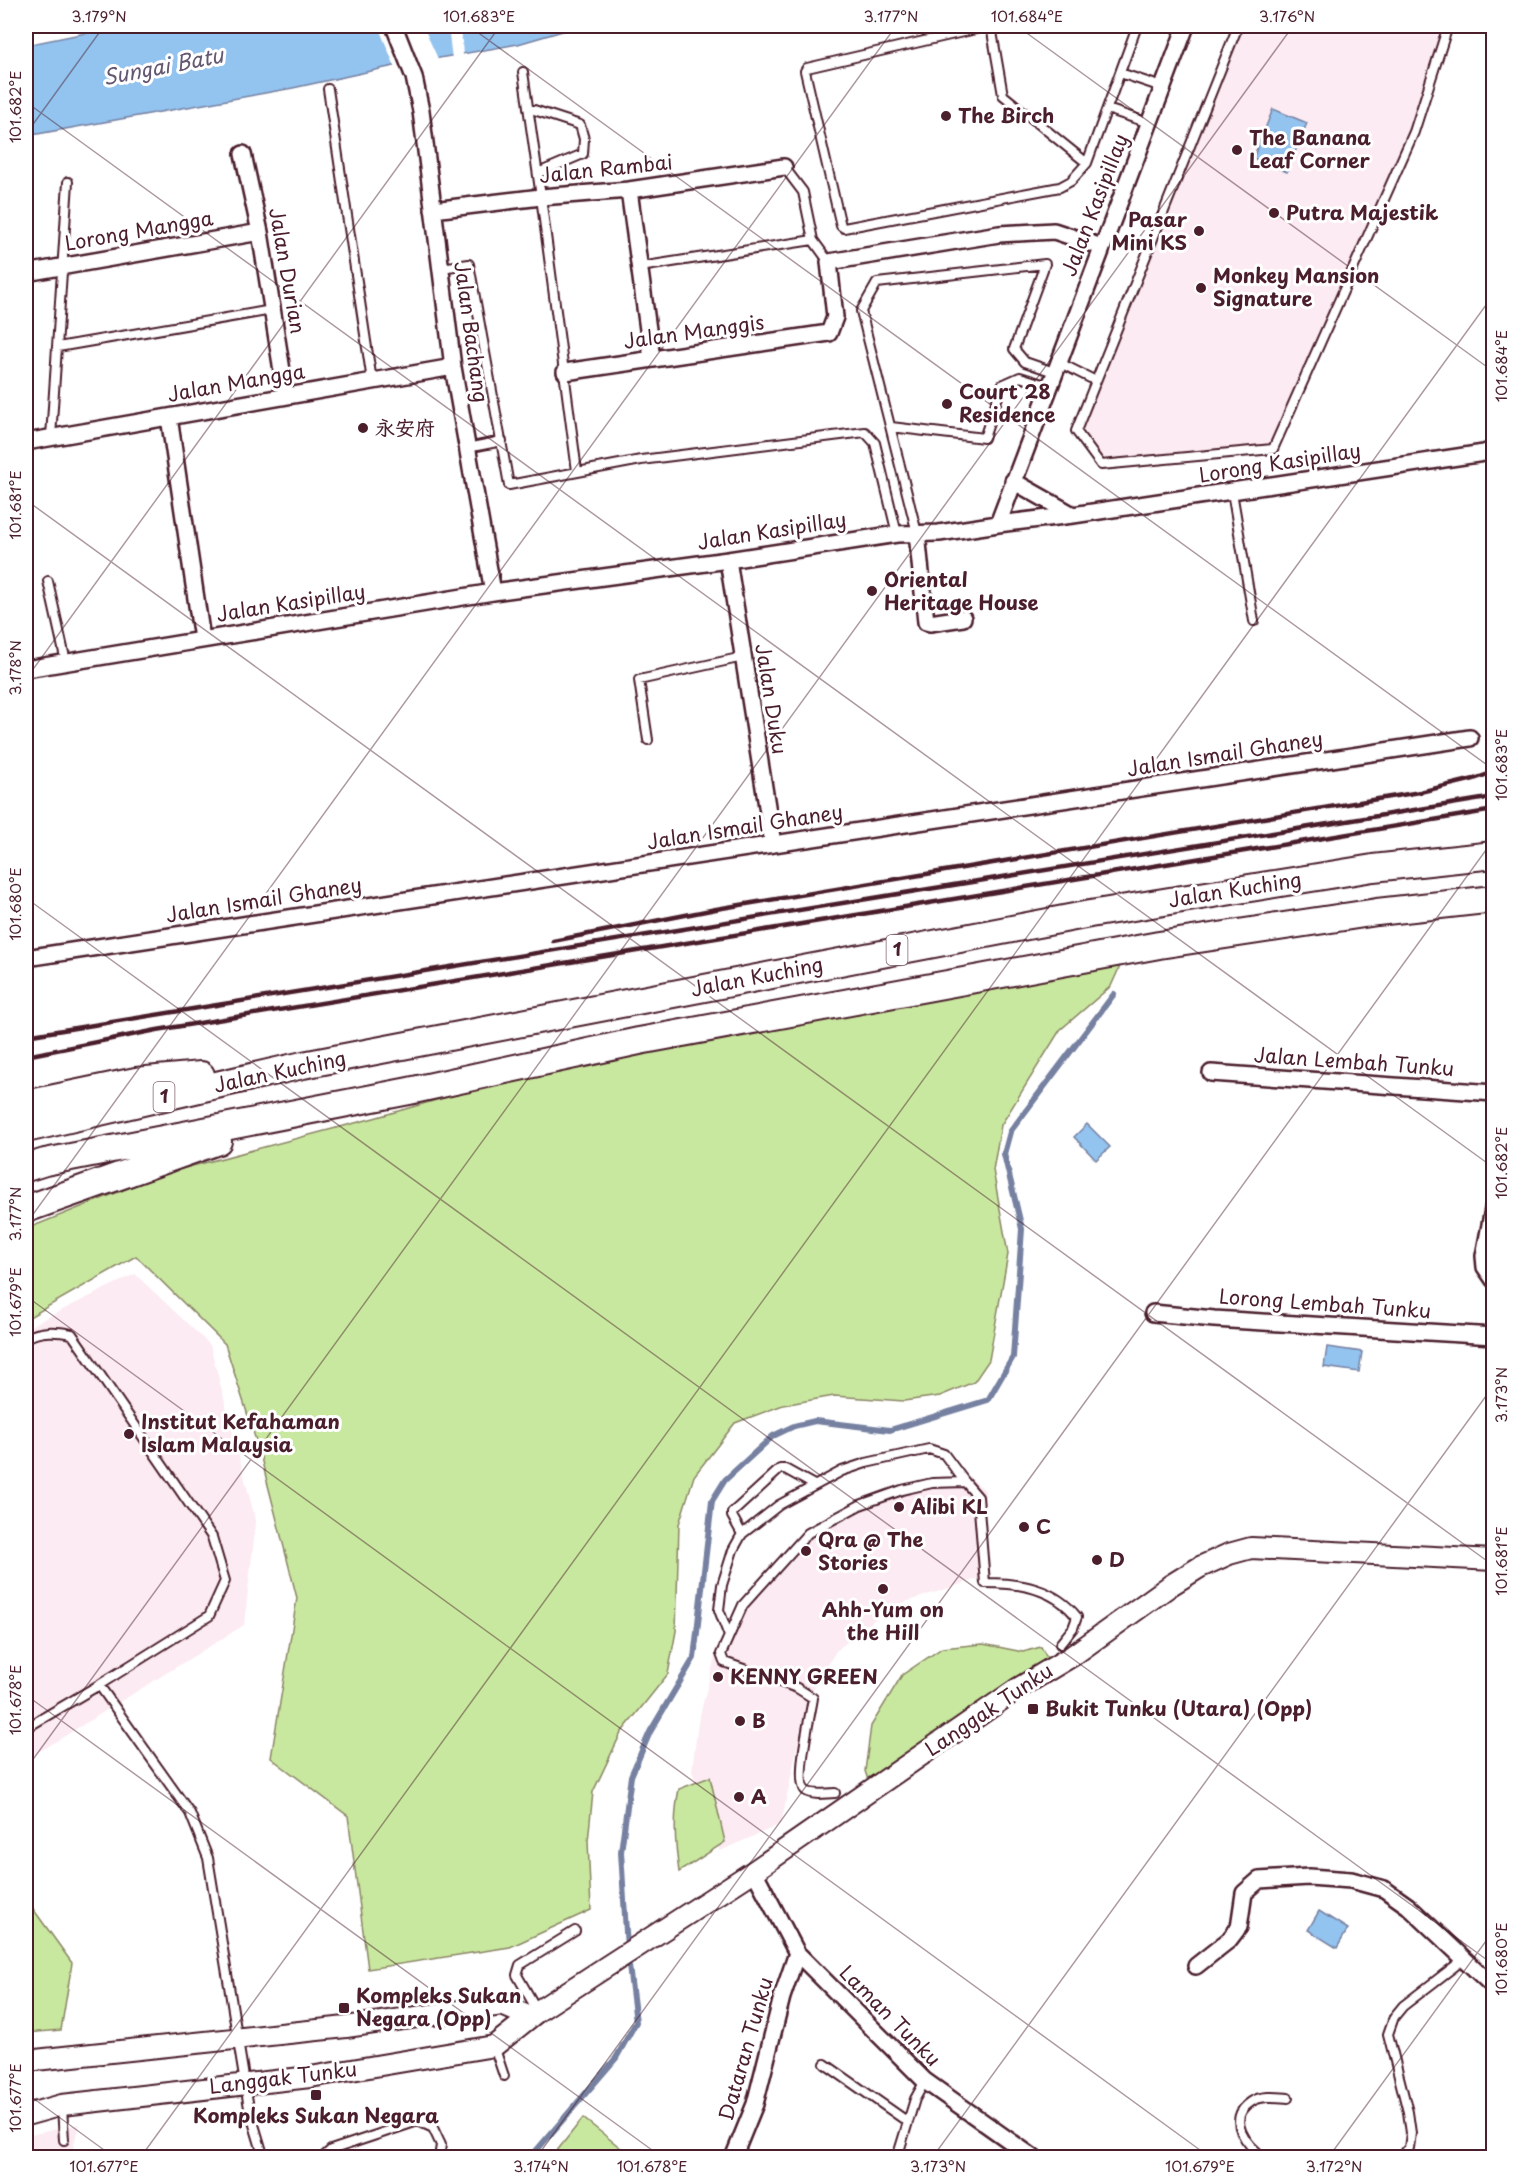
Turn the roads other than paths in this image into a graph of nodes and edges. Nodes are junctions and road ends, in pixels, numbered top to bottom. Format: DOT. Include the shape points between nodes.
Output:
graph roads {
  1 [pos="394,26"];
  2 [pos="990,26"];
  3 [pos="1137,26"];
  4 [pos="1186,26"];
  5 [pos="1238,26"];
  6 [pos="1448,26"];
  7 [pos="523,72"];
  8 [pos="1120,73"];
  9 [pos="1162,87"];
  10 [pos="328,89"];
  11 [pos="528,108"];
  12 [pos="1107,109"];
  13 [pos="1149,123"];
  14 [pos="243,154"];
  15 [pos="1088,163"];
  16 [pos="784,166"];
  17 [pos="538,172"];
  18 [pos="68,182"];
  19 [pos="629,190"];
  20 [pos="542,196"];
  21 [pos="433,210"];
  22 [pos="260,232"];
  23 [pos="813,240"];
  24 [pos="1102,247"];
  25 [pos="829,262"];
  26 [pos="63,265"];
  27 [pos="640,267"];
  28 [pos="441,268"];
  29 [pos="26,273"];
  30 [pos="272,310"];
  31 [pos="58,347"];
  32 [pos="652,359"];
  33 [pos="453,367"];
  34 [pos="565,372"];
  35 [pos="1054,373"];
  36 [pos="372,381"];
  37 [pos="1096,381"];
  38 [pos="286,396"];
  39 [pos="169,417"];
  40 [pos="891,427"];
  41 [pos="51,437"];
  42 [pos="502,441"];
  43 [pos="26,442"];
  44 [pos="467,448"];
  45 [pos="1494,449"];
  46 [pos="577,471"];
  47 [pos="1013,481"];
  48 [pos="1232,492"];
  49 [pos="1073,515"];
  50 [pos="998,525"];
  51 [pos="917,533"];
  52 [pos="897,534"];
  53 [pos="728,560"];
  54 [pos="48,581"];
  55 [pos="493,592"];
  56 [pos="963,618"];
  57 [pos="1254,621"];
  58 [pos="202,639"];
  59 [pos="743,657"];
  60 [pos="66,662"];
  61 [pos="26,669"];
  62 [pos="1470,738"];
  63 [pos="648,740"];
  64 [pos="773,844"];
  65 [pos="1494,855"];
  66 [pos="1494,899"];
  67 [pos="1494,910"];
  68 [pos="1377,912"];
  69 [pos="26,958"];
  70 [pos="303,1065"];
  71 [pos="1211,1073"];
  72 [pos="1494,1093"];
  73 [pos="26,1104"];
  74 [pos="301,1112"];
  75 [pos="26,1130"];
  76 [pos="26,1168"];
  77 [pos="1494,1204"];
  78 [pos="26,1209"];
  79 [pos="1494,1280"];
  80 [pos="1154,1313"];
  81 [pos="1494,1336"];
  82 [pos="26,1338"];
  83 [pos="965,1482"];
  84 [pos="814,1485"];
  85 [pos="742,1534"];
  86 [pos="1494,1560"];
  87 [pos="729,1636"];
  88 [pos="1062,1646"];
  89 [pos="99,1685"];
  90 [pos="26,1728"];
  91 [pos="836,1796"];
  92 [pos="754,1871"];
  93 [pos="575,1931"];
  94 [pos="796,1953"];
  95 [pos="1464,1959"];
  96 [pos="1196,1966"];
  97 [pos="1494,1988"];
  98 [pos="534,2014"];
  99 [pos="238,2039"];
  100 [pos="494,2046"];
  101 [pos="26,2061"];
  102 [pos="825,2064"];
  103 [pos="504,2076"];
  104 [pos="925,2081"];
  105 [pos="246,2084"];
  106 [pos="1288,2098"];
  107 [pos="62,2105"];
  108 [pos="26,2115"];
  109 [pos="908,2122"];
  110 [pos="64,2140"];
  111 [pos="264,2157"];
  112 [pos="322,2157"];
  113 [pos="439,2157"];
  114 [pos="733,2157"];
  115 [pos="897,2157"];
  116 [pos="1034,2157"];
  117 [pos="1265,2157"];
  118 [pos="1400,2157"];
  1 -- 21 [label="street, Jalan Bachang" via="414,77"];
  2 -- 15 [label="lane" via="1003,95"];
  2 -- 15 [label="lane" via="807,68 841,226 1060,187"];
  3 -- 8 [label="lane"];
  4 -- 9 [label="street, Jalan Kasipillay"];
  5 -- 37 [label="lane"];
  6 -- 37 [label="lane" via="1414,132 1273,449 1101,465 1076,431"];
  7 -- 11 [label="lane"];
  8 -- 9 [label="lane"];
  8 -- 12 [label="lane"];
  9 -- 13 [label="street, Jalan Kasipillay"];
  10 -- 36 [label="lane"];
  11 -- 17 [label="lane"];
  11 -- 17 [label="lane" via="580,125 584,139 583,153"];
  12 -- 13 [label="lane"];
  12 -- 15 [label="lane"];
  13 -- 24 [label="street, Jalan Kasipillay"];
  14 -- 22 [label="street, Jalan Durian"];
  16 -- 19 [label="street, Jalan Rambai"];
  16 -- 23 [label="lane" via="803,192"];
  17 -- 20 [label="lane"];
  18 -- 26 [label="lane"];
  19 -- 20 [label="street, Jalan Rambai"];
  19 -- 27 [label="street"];
  20 -- 21 [label="street, Jalan Rambai"];
  20 -- 34 [label="lane"];
  21 -- 28 [label="street, Jalan Bachang"];
  22 -- 26 [label="street, Lorong Mangga"];
  22 -- 30 [label="street, Jalan Durian"];
  23 -- 25 [label="lane"];
  23 -- 27 [label="lane"];
  24 -- 25 [label="street" via="1054,231 999,234"];
  24 -- 35 [label="street, Jalan Kasipillay"];
  25 -- 32 [label="street, Jalan Manggis" via="835,317 829,333"];
  26 -- 29 [label="street, Lorong Mangga"];
  26 -- 31 [label="lane"];
  27 -- 32 [label="street"];
  28 -- 33 [label="street, Jalan Bachang"];
  28 -- 42 [label="lane" via="470,264"];
  30 -- 31 [label="lane"];
  30 -- 38 [label="street, Jalan Durian"];
  31 -- 41 [label="lane"];
  32 -- 34 [label="street, Jalan Manggis"];
  33 -- 36 [label="street, Jalan Mangga"];
  33 -- 44 [label="street, Jalan Bachang"];
  34 -- 46 [label="lane"];
  35 -- 37 [label="lane"];
  35 -- 40 [label="lane" via="1020,377 1002,385 984,438"];
  35 -- 40 [label="lane" via="1025,362 1014,348 1045,264 877,283 861,311"];
  35 -- 47 [label="street, Jalan Kasipillay"];
  36 -- 38 [label="street, Jalan Mangga"];
  38 -- 39 [label="street, Jalan Mangga"];
  39 -- 41 [label="street, Jalan Mangga"];
  39 -- 58 [label="street"];
  40 -- 51 [label="lane"];
  41 -- 43 [label="street, Jalan Mangga"];
  42 -- 44 [label="lane"];
  42 -- 46 [label="lane" via="509,485"];
  44 -- 55 [label="street, Jalan Bachang"];
  45 -- 48 [label="street, Lorong Kasipillay"];
  46 -- 52 [label="lane" via="865,432 875,443"];
  47 -- 49 [label="street"];
  47 -- 50 [label="street, Jalan Kasipillay"];
  48 -- 49 [label="street, Lorong Kasipillay"];
  48 -- 57 [label="lane"];
  49 -- 50 [label="street, Lorong Kasipillay"];
  50 -- 51 [label="street, Jalan Kasipillay"];
  51 -- 52 [label="street, Jalan Kasipillay"];
  51 -- 56 [label="street" via="926,622"];
  52 -- 53 [label="street, Jalan Kasipillay"];
  53 -- 55 [label="street, Jalan Kasipillay"];
  53 -- 59 [label="street, Jalan Duku"];
  54 -- 60 [label="lane"];
  55 -- 58 [label="street, Jalan Kasipillay"];
  58 -- 60 [label="street, Jalan Kasipillay"];
  59 -- 63 [label="lane" via="639,680"];
  59 -- 64 [label="street, Jalan Duku"];
  60 -- 61 [label="street, Jalan Kasipillay"];
  62 -- 64 [label="street, Jalan Ismail Ghaney"];
  64 -- 69 [label="street, Jalan Ismail Ghaney"];
  65 -- 70 [label="highway, Jalan Kuching / 1" via="1373,868 1090,914"];
  66 -- 68 [label="highway, Jalan Kuching / 1"];
  67 -- 68 [label="highway"];
  68 -- 74 [label="highway, Jalan Kuching / 1" via="1159,945 639,1041"];
  70 -- 73 [label="highway" via="136,1081"];
  70 -- 75 [label="highway, Jalan Kuching / 1"];
  71 -- 72 [label="street, Jalan Lembah Tunku"];
  74 -- 76 [label="highway, Jalan Kuching / 1"];
  74 -- 78 [label="highway"];
  77 -- 79 [label="street" via="1484,1256 1485,1267"];
  80 -- 81 [label="street, Lorong Lembah Tunku"];
  82 -- 89 [label="lane" via="54,1330 72,1334 212,1537 225,1581 209,1616"];
  83 -- 84 [label="lane" via="944,1454 929,1449 866,1463"];
  83 -- 87 [label="lane" via="932,1483 902,1490 860,1505 808,1533 743,1605"];
  83 -- 88 [label="lane" via="978,1497 985,1583 1017,1583 1052,1595 1070,1608 1077,1617"];
  84 -- 85 [label="lane" via="778,1504"];
  84 -- 85 [label="lane" via="780,1469 732,1512"];
  85 -- 87 [label="lane" via="722,1585 719,1610"];
  86 -- 88 [label="street, Langgak Tunku" via="1280,1548 1240,1550 1200,1568"];
  87 -- 91 [label="lane" via="721,1654 724,1662 797,1688 813,1698 801,1768 803,1786 806,1791"];
  88 -- 91 [label="street, Langgak Tunku" via="1026,1684"];
  89 -- 90 [label="lane"];
  89 -- 99 [label="lane" via="190,1813 208,1858"];
  91 -- 92 [label="street, Langgak Tunku"];
  92 -- 94 [label="street, Laman Tunku"];
  92 -- 98 [label="street, Langgak Tunku"];
  93 -- 98 [label="lane" via="520,1965 517,1975"];
  94 -- 104 [label="street, Laman Tunku"];
  94 -- 114 [label="street, Dataran Tunku" via="755,2104"];
  95 -- 96 [label="street" via="1408,1906 1384,1889 1351,1880 1309,1877 1260,1880 1244,1893 1239,1927 1230,1940"];
  95 -- 97 [label="street"];
  95 -- 118 [label="lane" via="1403,2006 1388,2034 1411,2133 1409,2148"];
  98 -- 99 [label="street" via="502,2005"];
  98 -- 100 [label="street, Langgak Tunku"];
  99 -- 101 [label="street"];
  99 -- 105 [label="lane"];
  100 -- 103 [label="lane"];
  100 -- 105 [label="street, Langgak Tunku"];
  102 -- 109 [label="lane"];
  104 -- 109 [label="lane"];
  104 -- 116 [label="street, Laman Tunku"];
  105 -- 107 [label="street, Langgak Tunku"];
  105 -- 111 [label="lane"];
  106 -- 117 [label="lane" via="1252,2100 1243,2109 1239,2121 1242,2136"];
  107 -- 108 [label="street, Langgak Tunku"];
  107 -- 110 [label="lane"];
  109 -- 115 [label="lane"];
  112 -- 113 [label="lane" via="331,2150 418,2121 433,2128 441,2145"];
}
